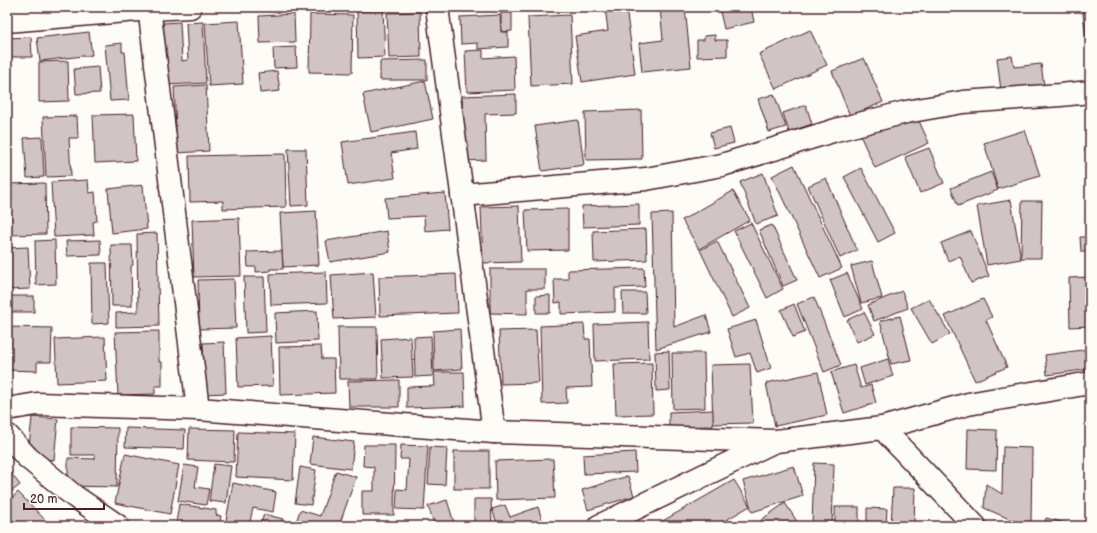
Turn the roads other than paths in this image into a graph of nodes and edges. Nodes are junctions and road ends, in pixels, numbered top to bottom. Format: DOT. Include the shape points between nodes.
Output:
graph roads {
  1 [pos="190,7"];
  2 [pos="437,7"];
  3 [pos="150,8"];
  4 [pos="7,21"];
  5 [pos="1090,92"];
  6 [pos="462,195"];
  7 [pos="1090,383"];
  8 [pos="7,409"];
  9 [pos="198,409"];
  10 [pos="882,428"];
  11 [pos="494,432"];
  12 [pos="7,434"];
  13 [pos="776,441"];
  14 [pos="118,526"];
  15 [pos="599,526"];
  16 [pos="975,526"];
  1 -- 3 [label="street"];
  2 -- 6 [label="street"];
  3 -- 4 [label="street"];
  3 -- 9 [label="street"];
  5 -- 6 [label="street" via="963,102 906,112 836,130 722,165 646,179"];
  6 -- 11 [label="street"];
  7 -- 10 [label="street" via="968,404"];
  8 -- 9 [label="street" via="37,404"];
  9 -- 11 [label="street"];
  10 -- 13 [label="street"];
  10 -- 16 [label="street"];
  11 -- 13 [label="street"];
  12 -- 14 [label="street" via="27,457 74,496"];
  13 -- 15 [label="street"];
}
